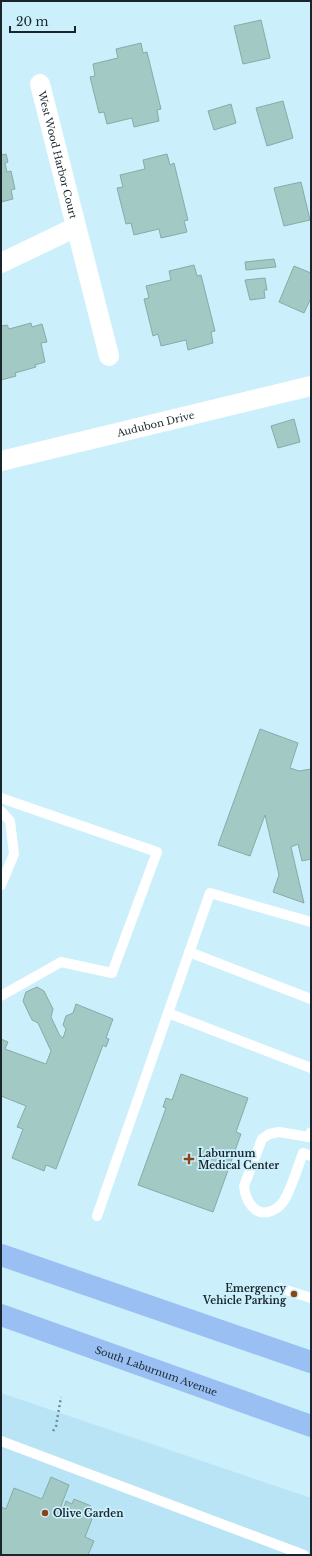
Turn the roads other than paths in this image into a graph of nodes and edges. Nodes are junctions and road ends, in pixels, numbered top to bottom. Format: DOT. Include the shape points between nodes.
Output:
graph roads {
  1 [pos="40,84"];
  2 [pos="76,227"];
  3 [pos="1,264"];
  4 [pos="109,356"];
  5 [pos="311,386"];
  6 [pos="1,461"];
  7 [pos="1,798"];
  8 [pos="1,811"];
  9 [pos="1,884"];
  10 [pos="311,922"];
  11 [pos="190,952"];
  12 [pos="1,996"];
  13 [pos="311,999"];
  14 [pos="168,1013"];
  15 [pos="311,1068"];
  16 [pos="310,1134"];
  17 [pos="307,1155"];
  18 [pos="97,1216"];
  19 [pos="1,1255"];
  20 [pos="280,1288"];
  21 [pos="311,1298"];
  22 [pos="1,1315"];
  23 [pos="311,1362"];
  24 [pos="310,1424"];
  25 [pos="1,1441"];
  26 [pos="304,1555"];
  1 -- 2 [label="street, West Wood Harbor Court"];
  2 -- 3 [label="street, West Wood Harbor Court"];
  2 -- 4 [label="street, West Wood Harbor Court"];
  5 -- 6 [label="street, Audubon Drive"];
  7 -- 12 [label="lane" via="157,852 112,973 61,962"];
  8 -- 9 [label="lane" via="10,821 14,854"];
  10 -- 11 [label="lane" via="210,893"];
  11 -- 13 [label="lane"];
  11 -- 14 [label="lane"];
  14 -- 15 [label="lane"];
  14 -- 18 [label="lane"];
  16 -- 17 [label="lane"];
  16 -- 17 [label="lane" via="279,1132 262,1139 244,1186 249,1203 264,1213 273,1211 283,1203"];
  19 -- 23 [label="main road"];
  20 -- 21 [label="lane"];
  22 -- 24 [label="main road, South Laburnum Avenue"];
  25 -- 26 [label="lane"];
}
